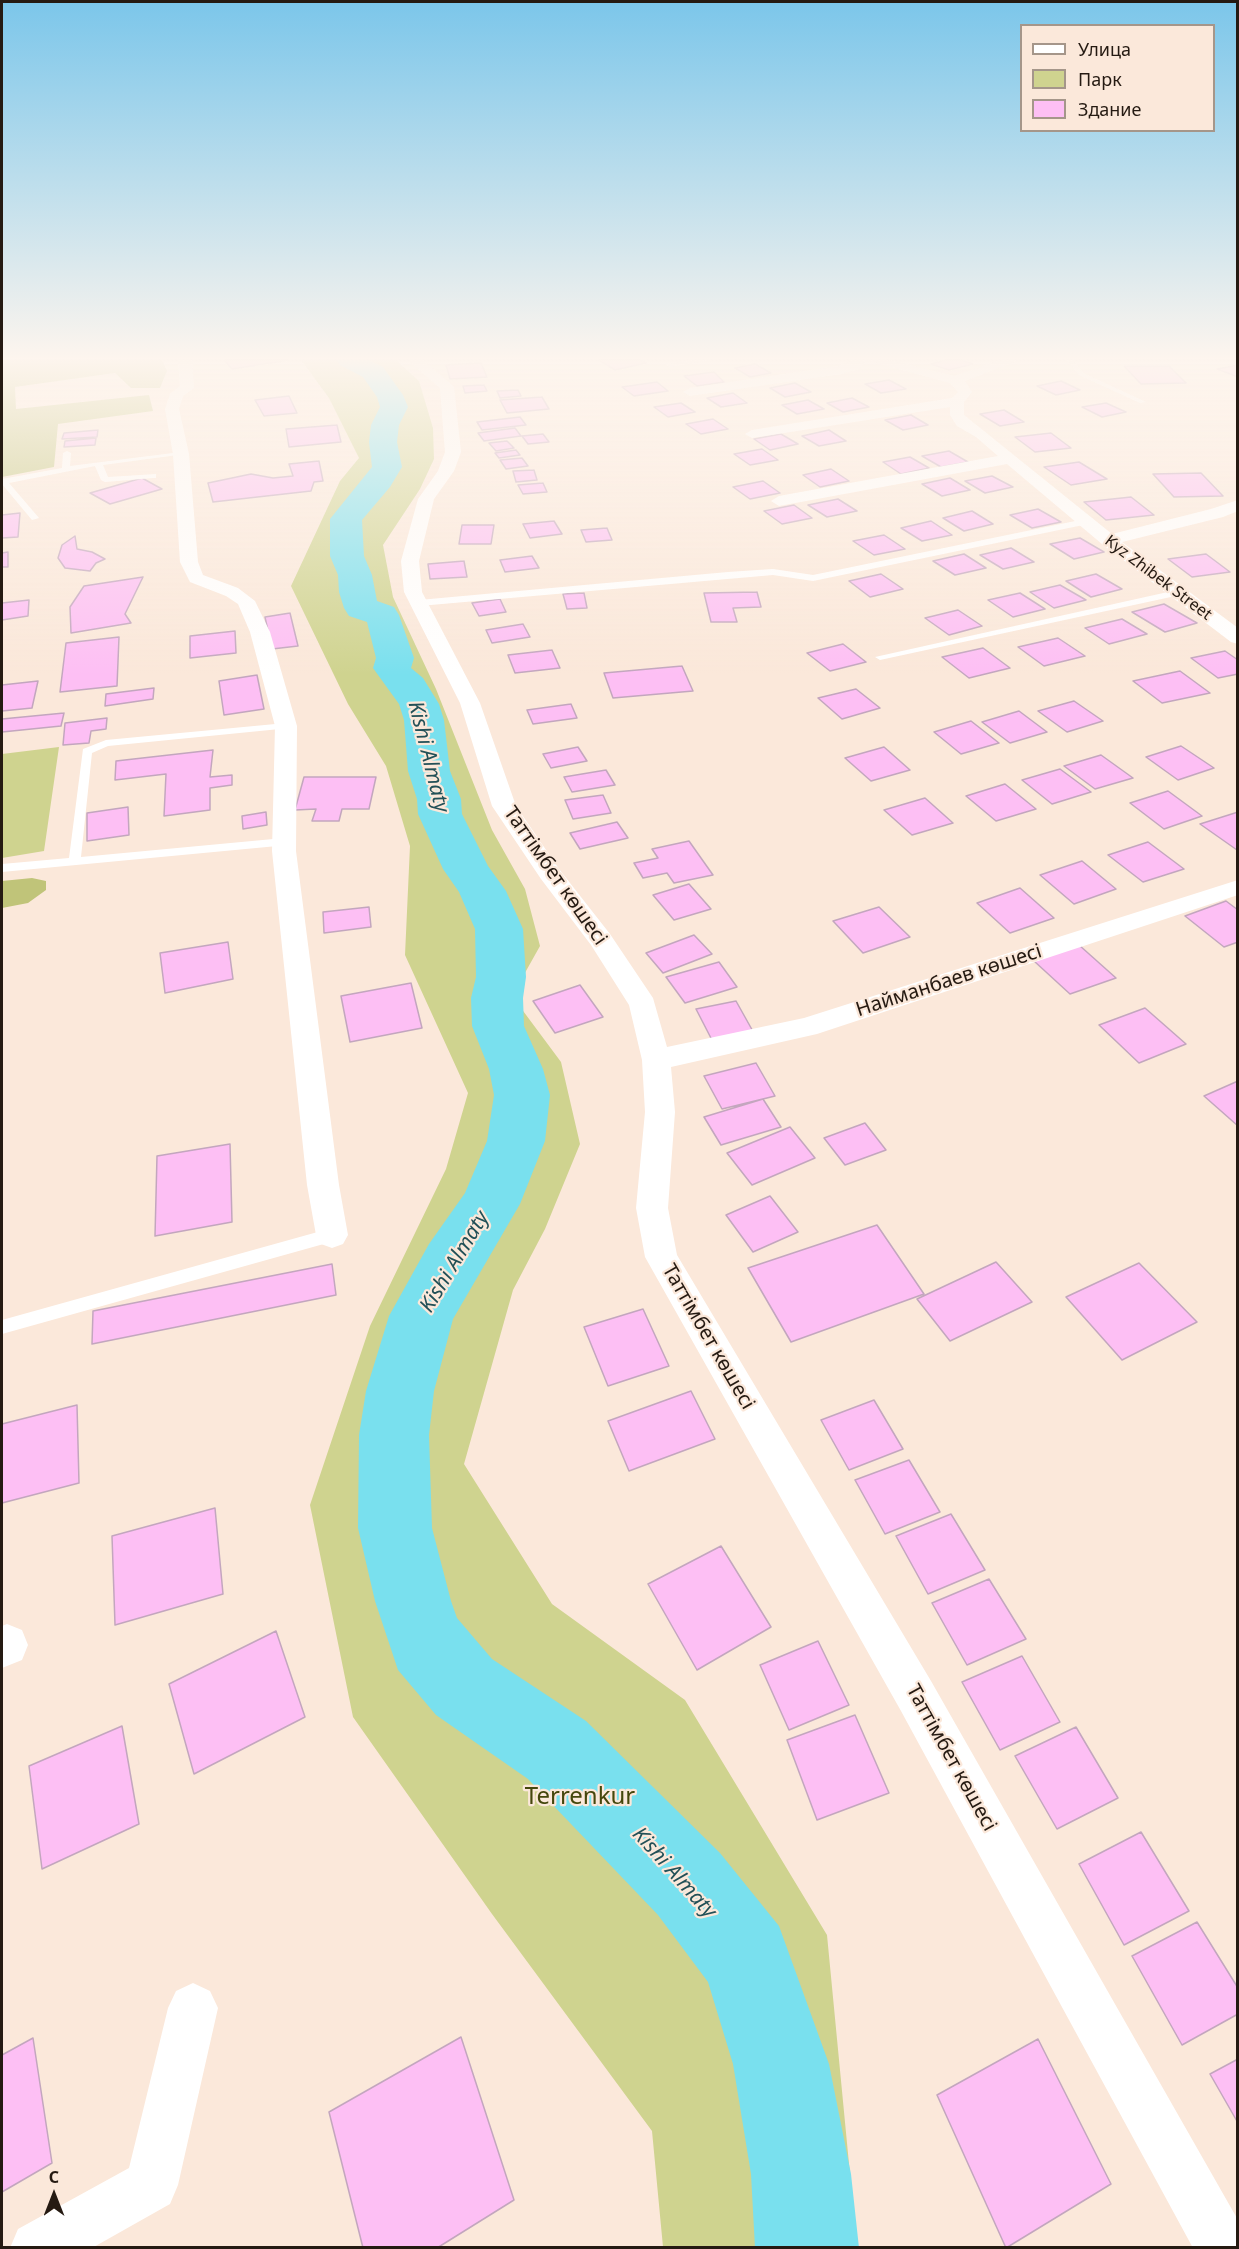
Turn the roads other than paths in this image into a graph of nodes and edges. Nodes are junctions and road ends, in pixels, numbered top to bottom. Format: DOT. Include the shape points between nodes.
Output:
graph roads {
  1 [pos="66,465"];
  2 [pos="84,465"];
  3 [pos="99,465"];
  4 [pos="182,465"];
  5 [pos="448,465"];
  6 [pos="977,465"];
  7 [pos="1017,465"];
  8 [pos="66,469"];
  9 [pos="153,476"];
  10 [pos="2,481"];
  11 [pos="779,501"];
  12 [pos="1238,505"];
  13 [pos="35,518"];
  14 [pos="1085,522"];
  15 [pos="1108,540"];
  16 [pos="1177,592"];
  17 [pos="418,603"];
  18 [pos="1235,633"];
  19 [pos="880,657"];
  20 [pos="286,726"];
  21 [pos="284,842"];
  22 [pos="75,861"];
  23 [pos="2,868"];
  24 [pos="1238,886"];
  25 [pos="656,1060"];
  26 [pos="332,1235"];
  27 [pos="2,1327"];
  28 [pos="193,2008"];
  29 [pos="37,2247"];
  30 [pos="1222,2247"];
  1 -- 8 [label="lane"];
  2 -- 8 [label="lane"];
  3 -- 9 [label="lane" via="105,480"];
  4 -- 20 [label="street" via="189,562 196,578 246,601 260,632"];
  5 -- 17 [label="street, Таттімбет көшесі" via="426,499 410,561"];
  6 -- 11 [label="street"];
  7 -- 14 [label="street, Kyz Zhibek Street"];
  8 -- 10 [label="lane"];
  10 -- 13 [label="lane"];
  12 -- 15 [label="street"];
  14 -- 15 [label="street, Kyz Zhibek Street"];
  14 -- 17 [label="lane" via="813,578 773,572 718,575"];
  15 -- 16 [label="street, Kyz Zhibek Street"];
  16 -- 18 [label="street, Kyz Zhibek Street"];
  16 -- 19 [label="lane"];
  17 -- 25 [label="street, Таттімбет көшесі" via="470,703 504,806 643,1005"];
  20 -- 21 [label="street"];
  20 -- 22 [label="lane" via="106,743 87,751"];
  21 -- 22 [label="lane"];
  21 -- 26 [label="street"];
  22 -- 23 [label="lane"];
  24 -- 25 [label="street, Найманбаев көшесі" via="807,1028"];
  25 -- 30 [label="street, Таттімбет көшесі" via="660,1112 651,1208 661,1257 916,1696"];
  26 -- 27 [label="lane"];
  28 -- 29 [label="street" via="151,2185"];
}
